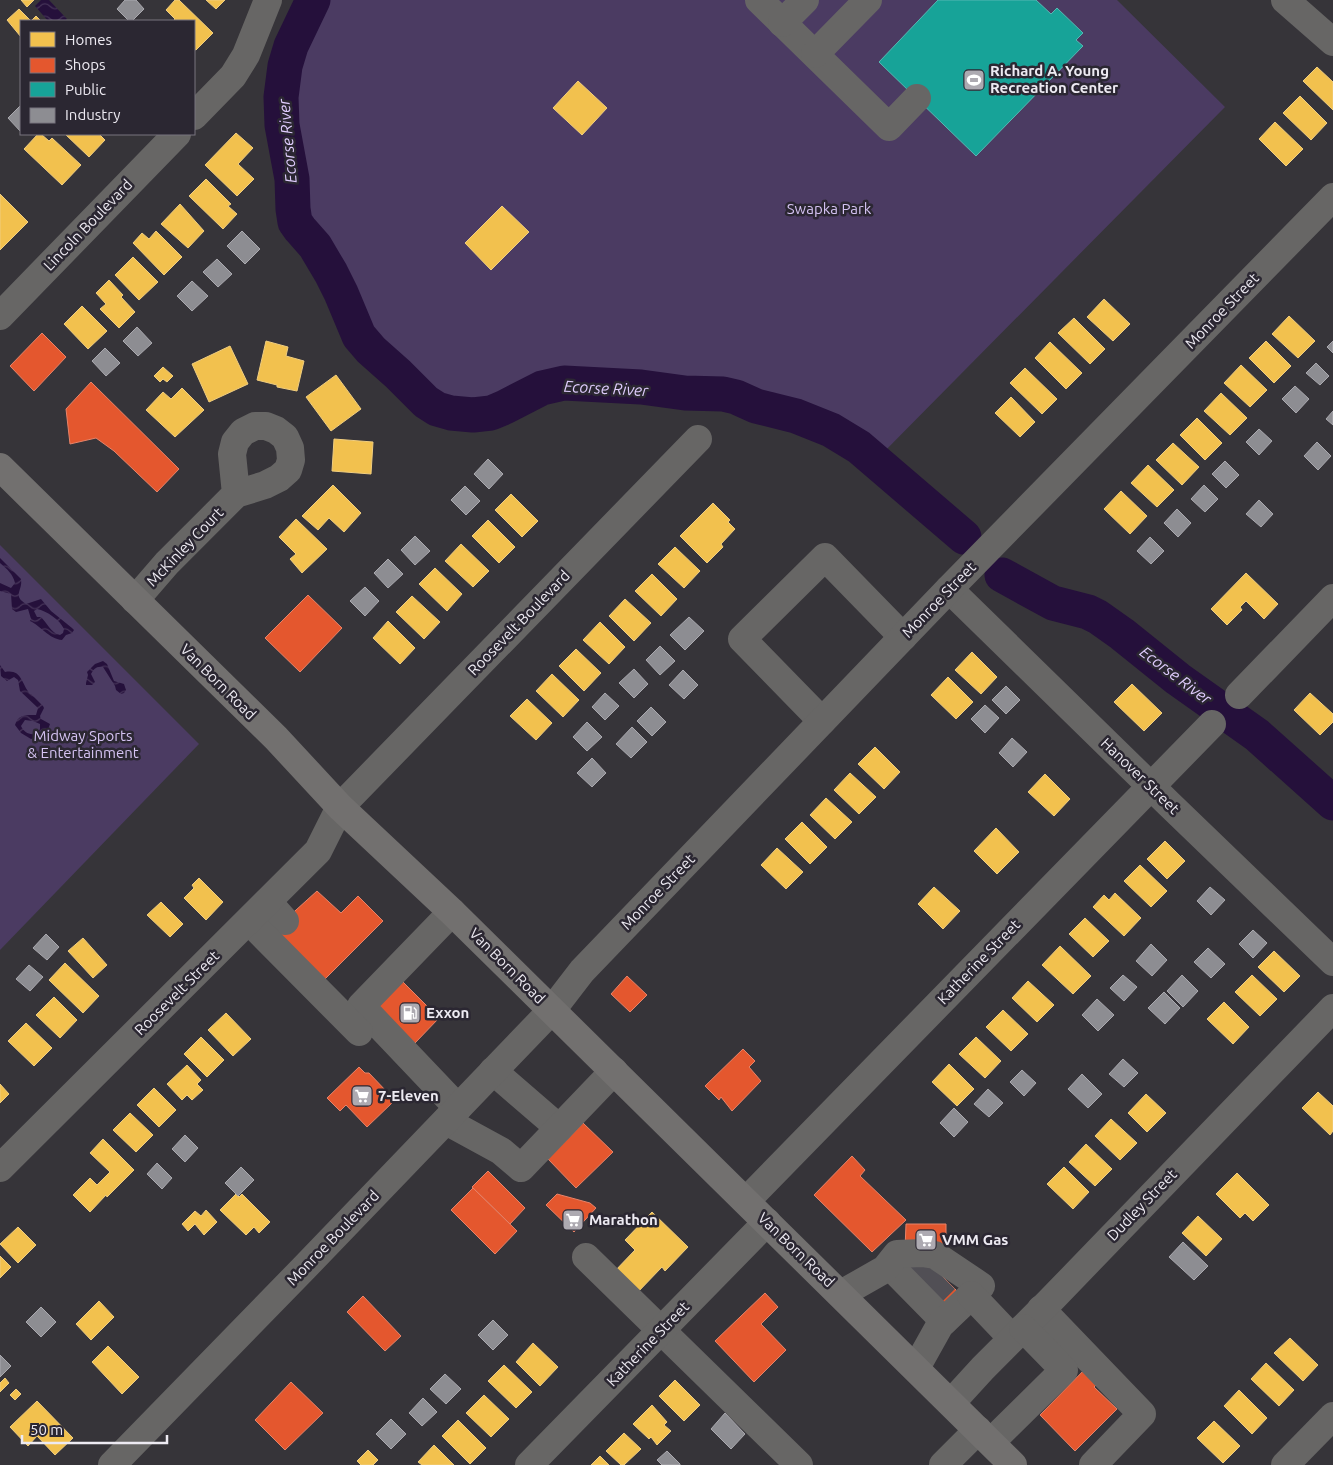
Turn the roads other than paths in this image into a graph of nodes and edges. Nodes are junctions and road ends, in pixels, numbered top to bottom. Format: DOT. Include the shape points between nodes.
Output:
graph roads {
  1 [pos="268,0"];
  2 [pos="759,0"];
  3 [pos="805,0"];
  4 [pos="868,0"];
  5 [pos="1285,0"];
  6 [pos="782,23"];
  7 [pos="1333,42"];
  8 [pos="815,54"];
  9 [pos="917,98"];
  10 [pos="195,115"];
  11 [pos="176,135"];
  12 [pos="1333,197"];
  13 [pos="0,316"];
  14 [pos="698,439"];
  15 [pos="0,467"];
  16 [pos="236,494"];
  17 [pos="957,581"];
  18 [pos="1333,598"];
  19 [pos="135,600"];
  20 [pos="903,637"];
  21 [pos="1239,695"];
  22 [pos="822,721"];
  23 [pos="1212,724"];
  24 [pos="1151,786"];
  25 [pos="340,807"];
  26 [pos="452,912"];
  27 [pos="249,921"];
  28 [pos="1333,962"];
  29 [pos="1333,1008"];
  30 [pos="552,1010"];
  31 [pos="359,1032"];
  32 [pos="493,1071"];
  33 [pos="614,1071"];
  34 [pos="452,1114"];
  35 [pos="559,1128"];
  36 [pos="0,1168"];
  37 [pos="746,1201"];
  38 [pos="768,1222"];
  39 [pos="586,1257"];
  40 [pos="889,1265"];
  41 [pos="930,1279"];
  42 [pos="840,1294"];
  43 [pos="971,1295"];
  44 [pos="1041,1309"];
  45 [pos="944,1322"];
  46 [pos="662,1330"];
  47 [pos="1017,1333"];
  48 [pos="916,1368"];
  49 [pos="951,1403"];
  50 [pos="1333,1416"];
  51 [pos="985,1436"];
  52 [pos="112,1465"];
  53 [pos="529,1465"];
  54 [pos="799,1465"];
  55 [pos="943,1465"];
  56 [pos="1013,1465"];
  57 [pos="1092,1465"];
  58 [pos="1285,1465"];
  1 -- 10 [label="street" via="246,55 233,76"];
  2 -- 6 [label="street"];
  3 -- 6 [label="street"];
  4 -- 8 [label="street"];
  5 -- 7 [label="street"];
  6 -- 8 [label="street"];
  8 -- 9 [label="street" via="889,127"];
  11 -- 13 [label="street, Lincoln Boulevard"];
  12 -- 17 [label="street, Monroe Street"];
  14 -- 25 [label="street, Roosevelt Boulevard"];
  15 -- 19 [label="main road, Van Born Road"];
  16 -- 19 [label="street, McKinley Court"];
  17 -- 20 [label="street, Monroe Street"];
  17 -- 24 [label="street, Hanover Street"];
  18 -- 21 [label="street"];
  19 -- 25 [label="main road, Van Born Road" via="276,738"];
  20 -- 22 [label="street, Monroe Street"];
  20 -- 22 [label="street" via="825,557 742,639"];
  22 -- 30 [label="street, Monroe Street" via="582,971"];
  23 -- 24 [label="street, Katherine Street"];
  24 -- 28 [label="street, Hanover Street"];
  24 -- 37 [label="street, Katherine Street"];
  25 -- 26 [label="main road, Van Born Road"];
  25 -- 27 [label="street, Roosevelt Street" via="318,851 276,911"];
  26 -- 30 [label="main road, Van Born Road"];
  26 -- 34 [label="street" via="361,1006"];
  27 -- 31 [label="street"];
  27 -- 36 [label="street, Roosevelt Street"];
  29 -- 44 [label="street, Dudley Street"];
  30 -- 32 [label="street, Monroe Boulevard"];
  30 -- 33 [label="main road, Van Born Road"];
  32 -- 34 [label="street, Monroe Boulevard"];
  32 -- 35 [label="street"];
  33 -- 35 [label="street"];
  33 -- 37 [label="main road, Van Born Road"];
  34 -- 35 [label="street" via="521,1168"];
  34 -- 52 [label="street, Monroe Boulevard"];
  37 -- 38 [label="main road, Van Born Road"];
  38 -- 42 [label="main road, Van Born Road"];
  38 -- 46 [label="street, Katherine Street"];
  39 -- 46 [label="street"];
  40 -- 41 [label="street"];
  40 -- 41 [label="street" via="897,1254 922,1253"];
  40 -- 42 [label="street"];
  41 -- 43 [label="street" via="981,1286"];
  41 -- 45 [label="street"];
  42 -- 48 [label="main road, Van Born Road"];
  43 -- 45 [label="street"];
  43 -- 47 [label="street"];
  44 -- 47 [label="street, Dudley Street"];
  44 -- 57 [label="street" via="1142,1414"];
  45 -- 48 [label="street"];
  46 -- 53 [label="street, Katherine Street"];
  46 -- 54 [label="street"];
  47 -- 49 [label="street, Dudley Street"];
  47 -- 51 [label="street" via="1064,1370"];
  48 -- 49 [label="main road, Van Born Road"];
  49 -- 51 [label="main road, Van Born Road"];
  50 -- 58 [label="street"];
  51 -- 55 [label="street"];
  51 -- 56 [label="main road, Van Born Road"];
}
